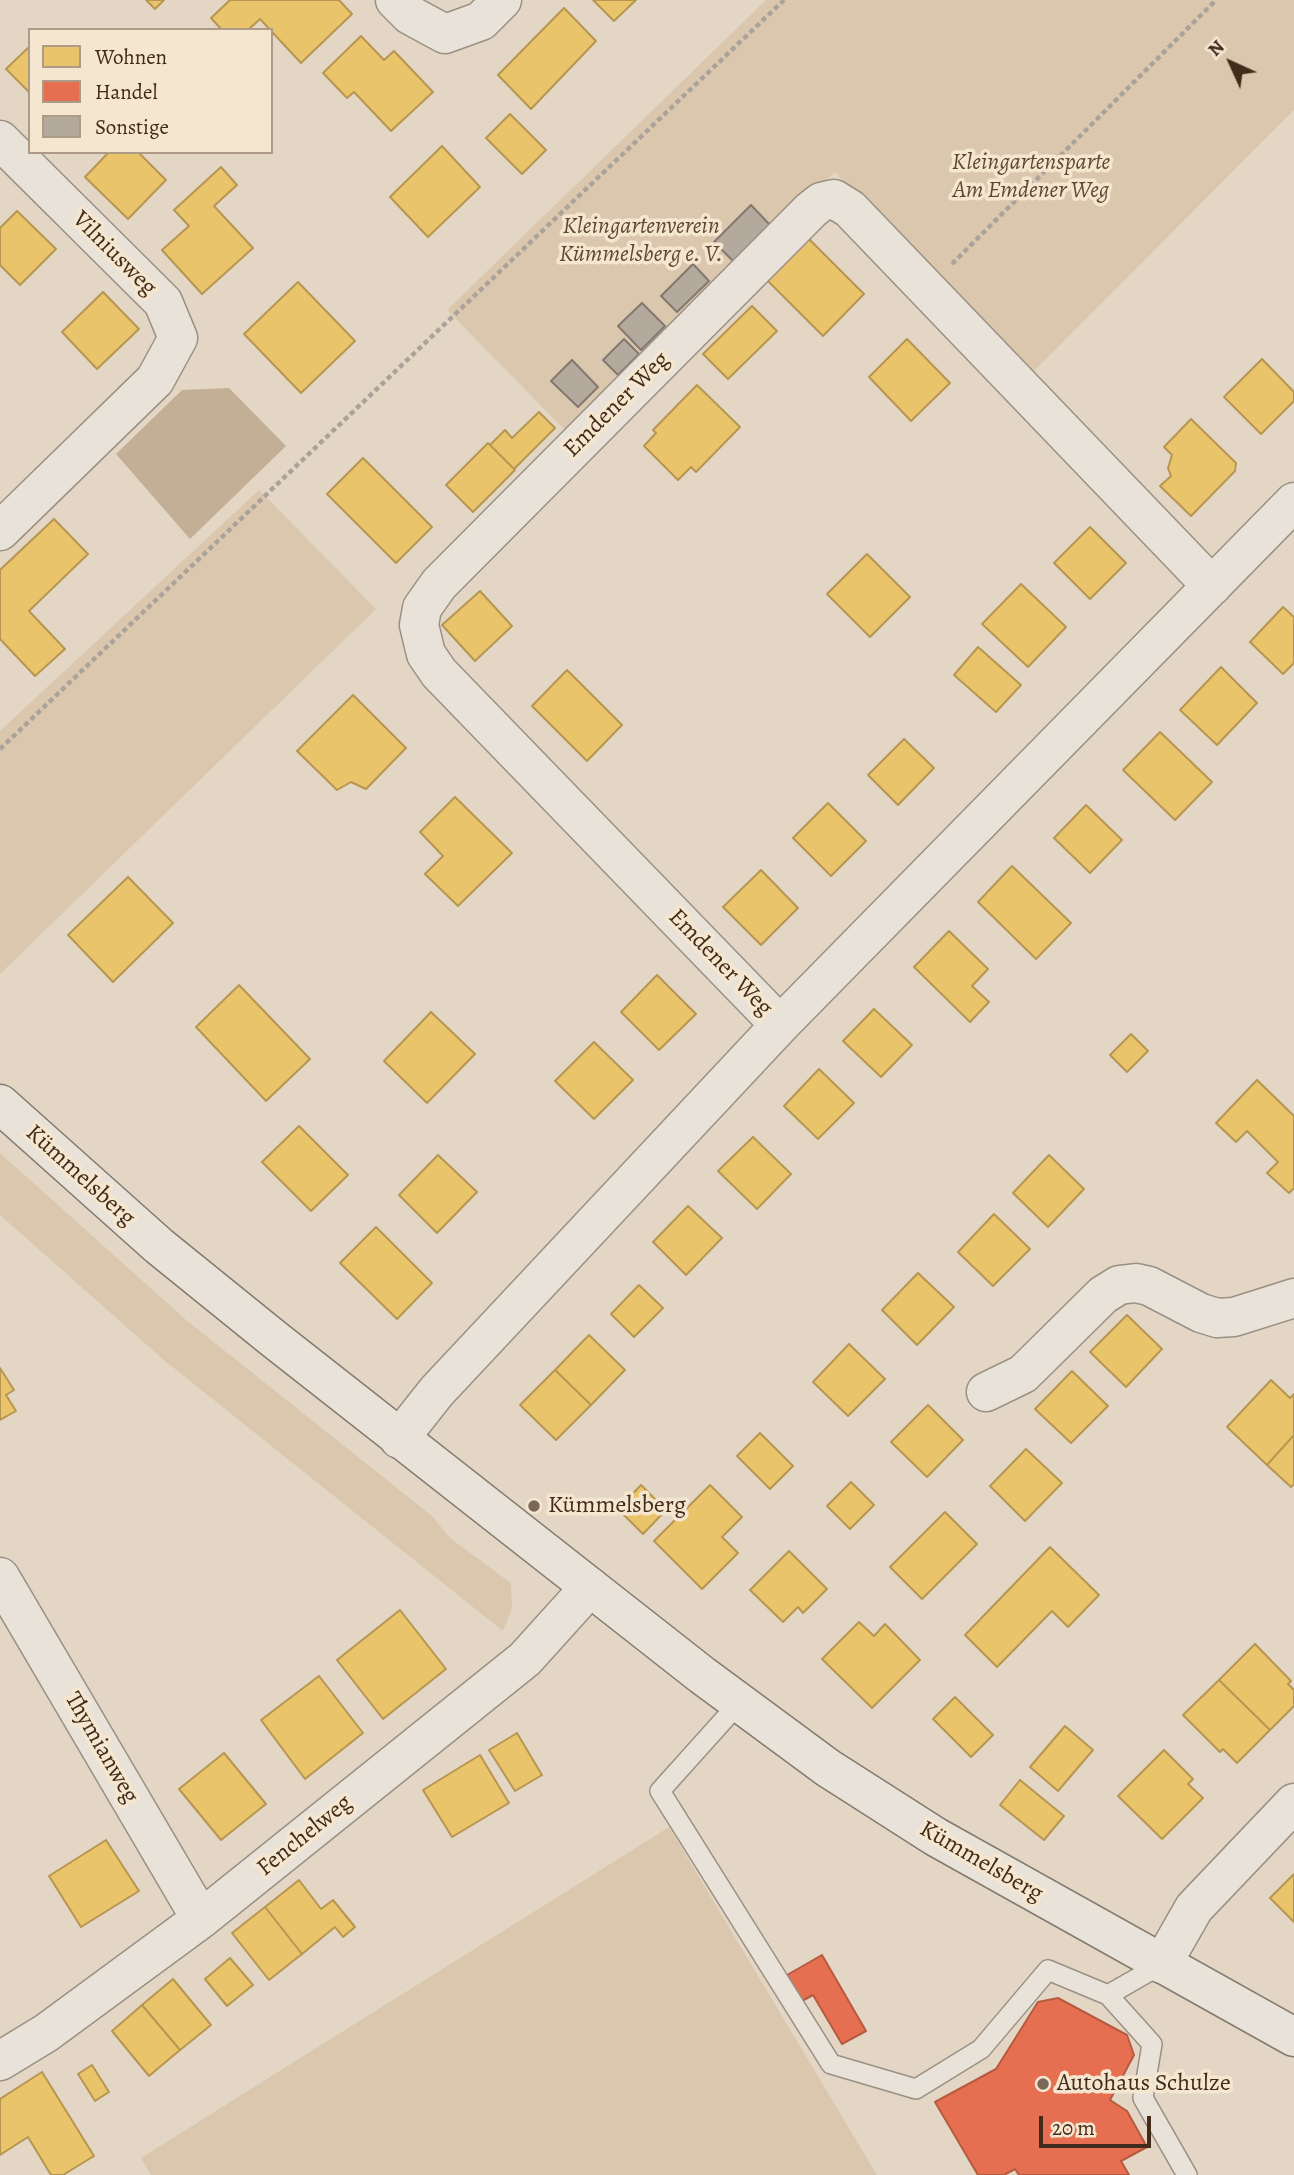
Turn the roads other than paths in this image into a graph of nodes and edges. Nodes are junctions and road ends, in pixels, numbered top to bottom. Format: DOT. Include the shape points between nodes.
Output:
graph roads {
  1 [pos="395,0"];
  2 [pos="502,0"];
  3 [pos="0,140"];
  4 [pos="1294,502"];
  5 [pos="0,531"];
  6 [pos="1212,586"];
  7 [pos="780,1025"];
  8 [pos="0,1104"];
  9 [pos="1294,1298"];
  10 [pos="985,1392"];
  11 [pos="399,1439"];
  12 [pos="0,1577"];
  13 [pos="590,1587"];
  14 [pos="739,1703"];
  15 [pos="1294,1802"];
  16 [pos="201,1919"];
  17 [pos="1162,1964"];
  18 [pos="1108,1995"];
  19 [pos="1294,2037"];
  20 [pos="0,2061"];
  21 [pos="1187,2175"];
  1 -- 2 [label="street" via="410,15 445,34 481,20"];
  3 -- 5 [label="street, Vilniusweg" via="163,302 178,338 155,380"];
  4 -- 6 [label="street, Emdener Weg"];
  6 -- 7 [label="street, Emdener Weg"];
  6 -- 7 [label="street, Emdener Weg" via="850,209 834,199 811,210 449,574 426,601 419,625 423,646 439,673"];
  7 -- 11 [label="street, Emdener Weg" via="531,1288"];
  8 -- 11 [label="street, Kümmelsberg" via="159,1246"];
  9 -- 10 [label="street" via="1217,1318 1149,1286 1119,1285 1102,1295 1023,1374"];
  11 -- 13 [label="street, Kümmelsberg"];
  12 -- 16 [label="street, Thymianweg"];
  13 -- 14 [label="street, Kümmelsberg"];
  13 -- 16 [label="street, Fenchelweg" via="525,1659"];
  14 -- 17 [label="street, Kümmelsberg" via="893,1812"];
  14 -- 18 [label="lane" via="660,1791 831,2064 916,2089 981,2049 1048,1970"];
  15 -- 17 [label="street" via="1194,1908"];
  16 -- 20 [label="street, Fenchelweg" via="46,2033"];
  17 -- 18 [label="lane"];
  17 -- 19 [label="street, Kümmelsberg"];
  18 -- 21 [label="lane" via="1152,2044 1143,2098"];
}
